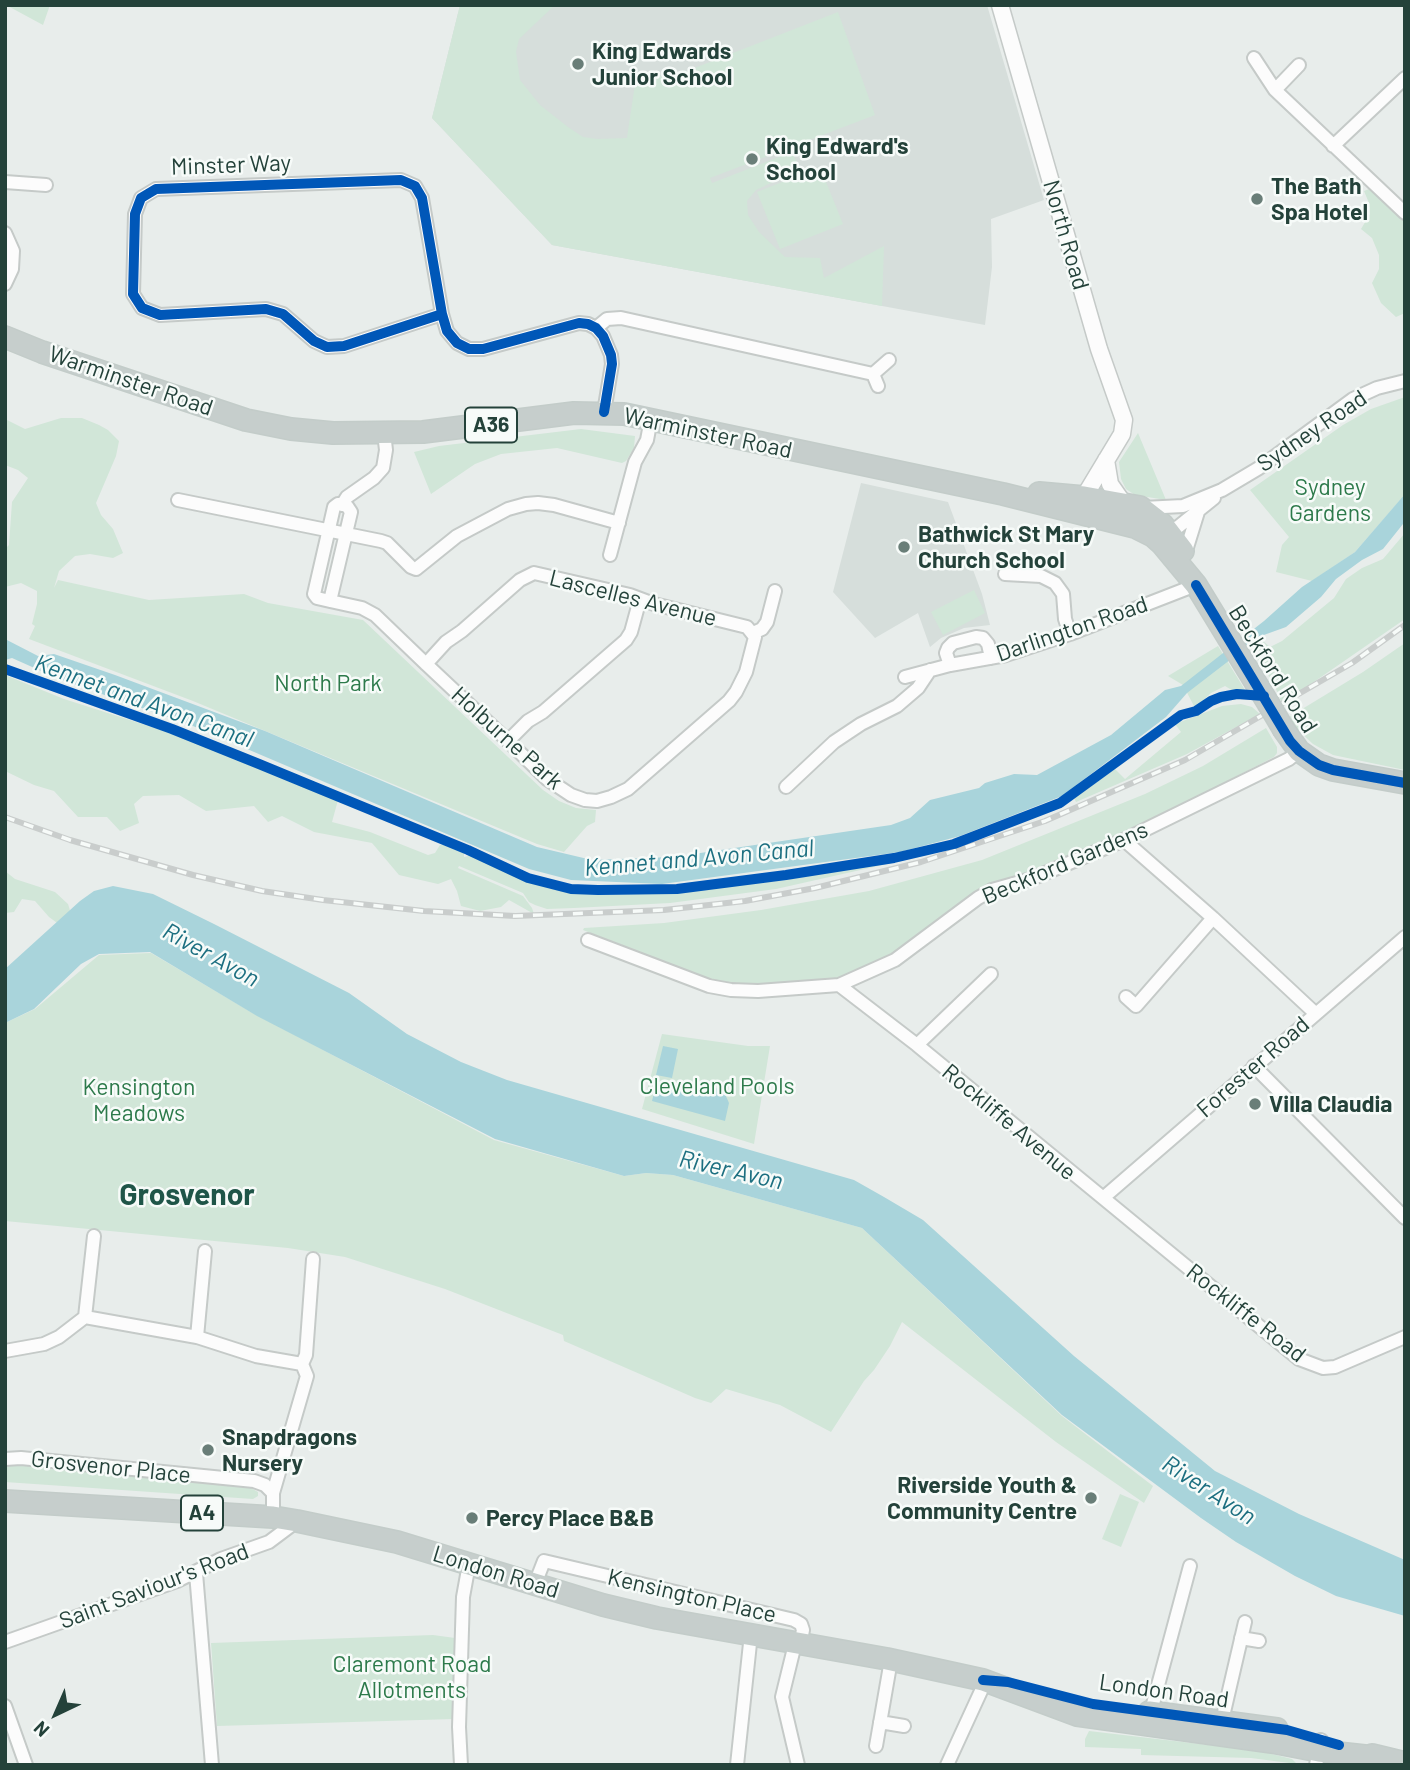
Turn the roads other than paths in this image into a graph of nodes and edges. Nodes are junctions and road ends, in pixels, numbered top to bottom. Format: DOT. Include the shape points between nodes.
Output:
graph roads {
  1 [pos="1000,5"];
  2 [pos="1254,58"];
  3 [pos="1299,65"];
  4 [pos="1405,78"];
  5 [pos="1275,90"];
  6 [pos="1332,146"];
  7 [pos="5,182"];
  8 [pos="46,185"];
  9 [pos="1405,213"];
  10 [pos="5,233"];
  11 [pos="5,284"];
  12 [pos="442,314"];
  13 [pos="596,328"];
  14 [pos="5,337"];
  15 [pos="889,360"];
  16 [pos="873,373"];
  17 [pos="1405,381"];
  18 [pos="878,386"];
  19 [pos="604,412"];
  20 [pos="651,419"];
  21 [pos="384,433"];
  22 [pos="1104,463"];
  23 [pos="1222,490"];
  24 [pos="1003,494"];
  25 [pos="1078,497"];
  26 [pos="178,500"];
  27 [pos="342,505"];
  28 [pos="1182,506"];
  29 [pos="1199,512"];
  30 [pos="619,523"];
  31 [pos="1151,525"];
  32 [pos="328,531"];
  33 [pos="345,534"];
  34 [pos="610,555"];
  35 [pos="1182,559"];
  36 [pos="1005,574"];
  37 [pos="1196,585"];
  38 [pos="775,591"];
  39 [pos="640,599"];
  40 [pos="330,601"];
  41 [pos="750,630"];
  42 [pos="1070,634"];
  43 [pos="991,658"];
  44 [pos="426,664"];
  45 [pos="950,665"];
  46 [pos="930,670"];
  47 [pos="905,677"];
  48 [pos="508,741"];
  49 [pos="1299,751"];
  50 [pos="1405,783"];
  51 [pos="786,787"];
  52 [pos="1124,840"];
  53 [pos="1213,918"];
  54 [pos="1405,937"];
  55 [pos="588,940"];
  56 [pos="991,974"];
  57 [pos="839,985"];
  58 [pos="1126,997"];
  59 [pos="1316,1013"];
  60 [pos="916,1045"];
  61 [pos="1254,1066"];
  62 [pos="1103,1198"];
  63 [pos="1405,1218"];
  64 [pos="94,1236"];
  65 [pos="205,1251"];
  66 [pos="327,1271"];
  67 [pos="85,1317"];
  68 [pos="197,1337"];
  69 [pos="1405,1337"];
  70 [pos="5,1351"];
  71 [pos="302,1364"];
  72 [pos="5,1459"];
  73 [pos="273,1493"];
  74 [pos="5,1501"];
  75 [pos="273,1517"];
  76 [pos="297,1521"];
  77 [pos="469,1564"];
  78 [pos="1190,1566"];
  79 [pos="196,1573"];
  80 [pos="535,1584"];
  81 [pos="1245,1622"];
  82 [pos="751,1634"];
  83 [pos="1241,1638"];
  84 [pos="5,1642"];
  85 [pos="1259,1642"];
  86 [pos="797,1644"];
  87 [pos="891,1660"];
  88 [pos="983,1680"];
  89 [pos="5,1706"];
  90 [pos="1149,1719"];
  91 [pos="880,1721"];
  92 [pos="904,1726"];
  93 [pos="1220,1728"];
  94 [pos="876,1746"];
  95 [pos="1319,1752"];
  96 [pos="1405,1763"];
  97 [pos="26,1765"];
  98 [pos="212,1765"];
  99 [pos="461,1765"];
  100 [pos="737,1765"];
  101 [pos="798,1765"];
  102 [pos="947,1765"];
  1 -- 22 [label="street, North Road" via="1099,349 1124,420 1122,434"];
  2 -- 5 [label="street"];
  3 -- 5 [label="street"];
  4 -- 6 [label="street"];
  5 -- 6 [label="street"];
  6 -- 9 [label="street"];
  7 -- 8 [label="street"];
  10 -- 11 [label="street" via="13,251"];
  12 -- 12 [label="street, Minster Way" via="344,346 327,347 283,314 266,309 160,315 142,308 133,294 135,214 141,198 156,189 401,180 415,186 422,198"];
  12 -- 13 [label="street, Minster Way" via="447,331 469,349 579,323"];
  13 -- 16 [label="street" via="607,319 621,318"];
  13 -- 19 [label="street" via="612,364"];
  14 -- 21 [label="highway, Warminster Road / A36" via="246,420 312,431"];
  15 -- 16 [label="street"];
  16 -- 18 [label="street"];
  17 -- 23 [label="street, Sydney Road" via="1353,399"];
  19 -- 20 [label="highway, Warminster Road / A36"];
  19 -- 21 [label="highway, Warminster Road / A36"];
  20 -- 24 [label="highway, Warminster Road / A36"];
  20 -- 30 [label="street"];
  21 -- 27 [label="street" via="383,468"];
  22 -- 25 [label="street, North Road"];
  22 -- 31 [label="street" via="1110,484"];
  23 -- 28 [label="street, Sydney Road"];
  23 -- 29 [label="street, Sydney Road"];
  24 -- 25 [label="highway, Warminster Road / A36"];
  24 -- 25 [label="highway, Warminster Road / A36"];
  25 -- 31 [label="highway, Warminster Road / A36"];
  25 -- 31 [label="highway, Warminster Road / A36" via="1089,508"];
  26 -- 32 [label="street"];
  27 -- 32 [label="street" via="334,507"];
  27 -- 33 [label="street" via="351,512"];
  28 -- 31 [label="street, Sydney Road"];
  28 -- 31 [label="street, Sydney Road"];
  29 -- 31 [label="street, Sydney Road" via="1178,527"];
  29 -- 35 [label="street, Sydney Road"];
  30 -- 33 [label="street" via="554,505 526,504 457,536 416,569 387,543"];
  30 -- 34 [label="street"];
  31 -- 35 [label="highway, Beckford Road"];
  32 -- 33 [label="street"];
  32 -- 40 [label="street" via="314,594"];
  33 -- 40 [label="street"];
  35 -- 37 [label="highway, Beckford Road"];
  36 -- 42 [label="street" via="1041,576 1055,583 1065,600"];
  37 -- 42 [label="street, Darlington Road"];
  37 -- 49 [label="highway, Beckford Road, bridge"];
  38 -- 41 [label="street, Holburne Park" via="767,622 762,629"];
  39 -- 41 [label="street, Lascelles Avenue"];
  39 -- 44 [label="street, Lascelles Avenue" via="534,573 446,642"];
  39 -- 48 [label="street" via="626,640"];
  40 -- 44 [label="street, Holburne Park" via="369,611"];
  41 -- 48 [label="street, Holburne Park" via="755,640 746,672 729,701 639,779 611,797 597,800 571,795"];
  42 -- 43 [label="street, Darlington Road"];
  43 -- 45 [label="street, Darlington Road"];
  43 -- 45 [label="street" via="988,644 976,636 948,648"];
  44 -- 48 [label="street, Holburne Park"];
  45 -- 46 [label="street, Darlington Road"];
  46 -- 47 [label="street, Darlington Road"];
  46 -- 51 [label="street" via="897,706 834,742"];
  49 -- 50 [label="highway, Beckford Road" via="1333,770"];
  49 -- 52 [label="street, Beckford Gardens"];
  52 -- 53 [label="street"];
  52 -- 57 [label="street, Beckford Gardens" via="1031,879 992,890 895,960"];
  53 -- 58 [label="street" via="1136,1006"];
  53 -- 59 [label="street"];
  54 -- 59 [label="street, Forester Road"];
  55 -- 57 [label="street, Beckford Gardens" via="709,986 758,991"];
  56 -- 60 [label="street"];
  57 -- 60 [label="street, Rockliffe Avenue"];
  59 -- 61 [label="street, Forester Road"];
  60 -- 62 [label="street, Rockliffe Avenue"];
  61 -- 62 [label="street, Forester Road"];
  61 -- 63 [label="street"];
  62 -- 69 [label="street, Rockliffe Road" via="1310,1365 1335,1367"];
  64 -- 67 [label="street"];
  65 -- 68 [label="street"];
  66 -- 71 [label="street" via="313,1265"];
  67 -- 68 [label="street"];
  67 -- 70 [label="street" via="44,1344"];
  68 -- 71 [label="street" via="256,1356"];
  71 -- 73 [label="street" via="307,1376"];
  72 -- 73 [label="street, Grosvenor Place" via="254,1481"];
  73 -- 75 [label="street"];
  74 -- 75 [label="highway, London Road / A4"];
  75 -- 76 [label="highway, London Road / A4"];
  76 -- 77 [label="highway, London Road / A4" via="397,1542"];
  76 -- 79 [label="street, Saint Saviour's Road" via="270,1542"];
  77 -- 80 [label="highway, London Road / A4"];
  77 -- 99 [label="street" via="463,1597"];
  78 -- 90 [label="street"];
  79 -- 84 [label="street, Saint Saviour's Road"];
  79 -- 98 [label="street"];
  80 -- 82 [label="highway, London Road / A4" via="657,1618"];
  80 -- 86 [label="street, Kensington Place" via="544,1561 794,1620 803,1630"];
  81 -- 83 [label="street"];
  82 -- 86 [label="highway, London Road / A4"];
  82 -- 100 [label="street"];
  83 -- 85 [label="street"];
  83 -- 93 [label="street"];
  86 -- 87 [label="highway, London Road / A4"];
  86 -- 101 [label="street" via="782,1697"];
  87 -- 88 [label="highway, London Road / A4"];
  87 -- 91 [label="street"];
  88 -- 90 [label="highway, London Road / A4" via="1008,1682"];
  88 -- 102 [label="street"];
  89 -- 97 [label="street"];
  90 -- 93 [label="highway, London Road / A4"];
  91 -- 92 [label="street"];
  91 -- 94 [label="street"];
  93 -- 95 [label="highway, London Road / A4"];
  95 -- 96 [label="highway, London Road / A4"];
}
